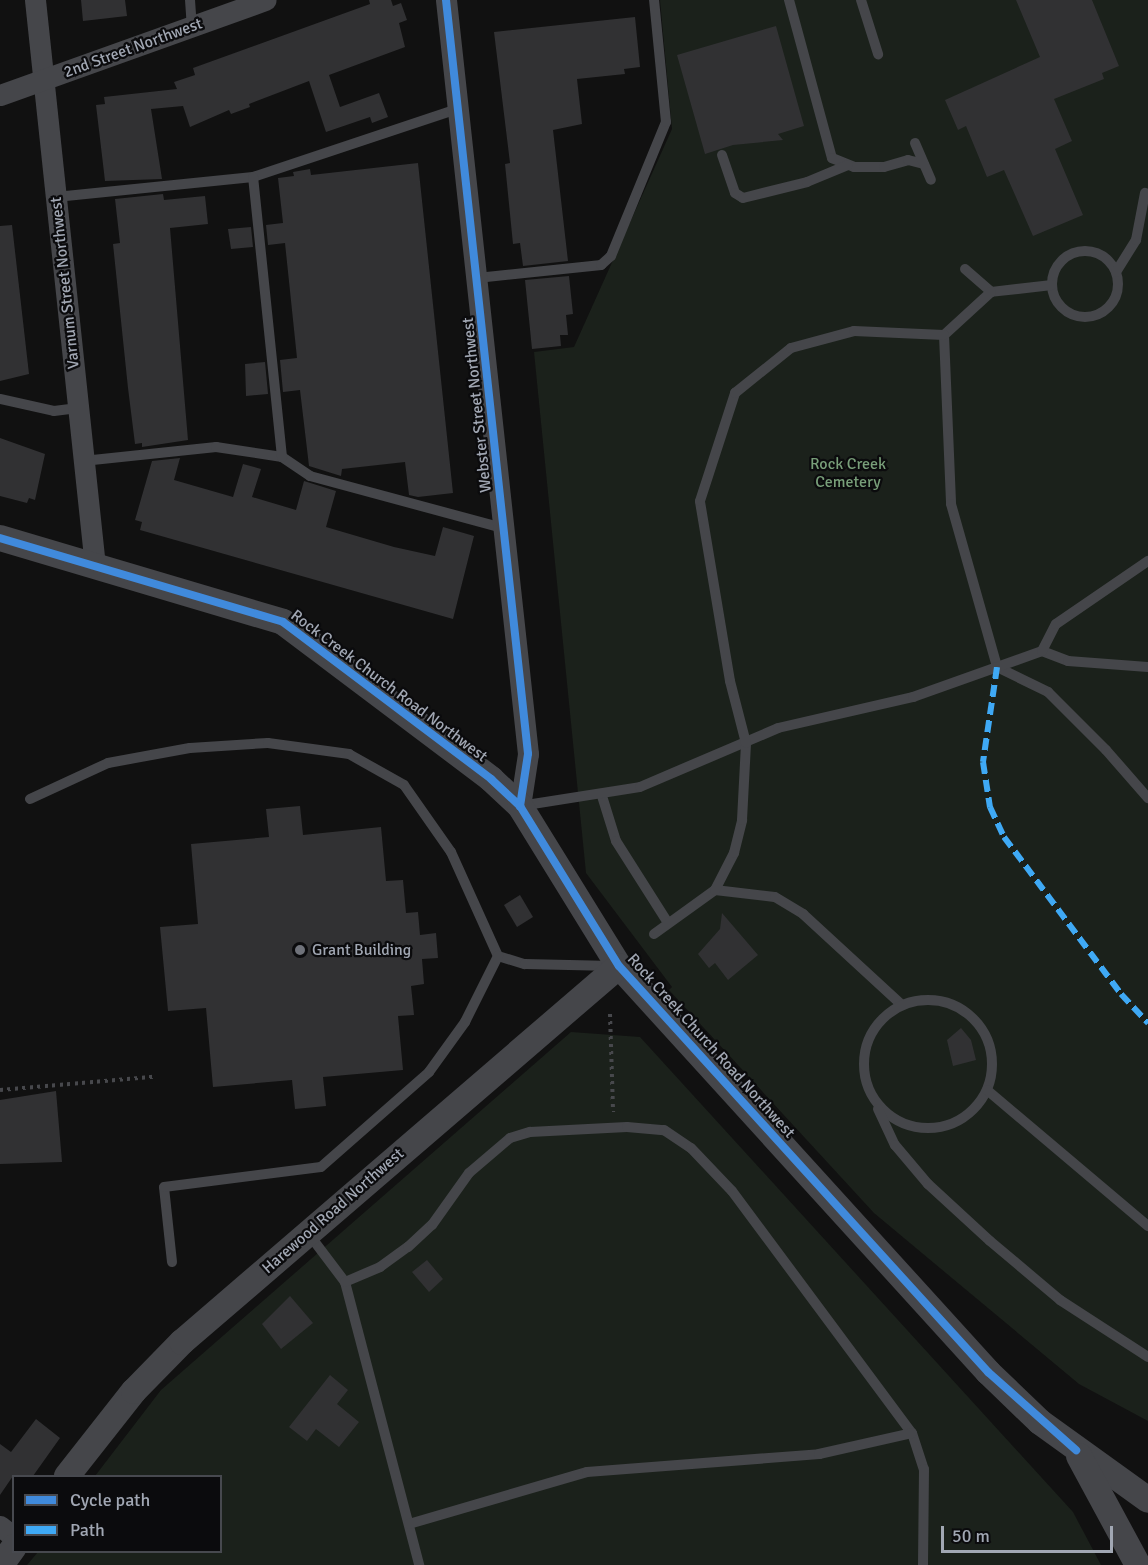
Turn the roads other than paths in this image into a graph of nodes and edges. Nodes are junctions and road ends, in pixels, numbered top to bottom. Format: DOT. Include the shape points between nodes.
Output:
graph roads {
  1 [pos="35,0"];
  2 [pos="190,0"];
  3 [pos="265,0"];
  4 [pos="446,0"];
  5 [pos="654,0"];
  6 [pos="789,0"];
  7 [pos="861,0"];
  8 [pos="192,26"];
  9 [pos="878,54"];
  10 [pos="44,80"];
  11 [pos="0,95"];
  12 [pos="458,109"];
  13 [pos="915,143"];
  14 [pos="722,155"];
  15 [pos="924,164"];
  16 [pos="848,165"];
  17 [pos="253,177"];
  18 [pos="930,180"];
  19 [pos="1145,193"];
  20 [pos="56,198"];
  21 [pos="966,269"];
  22 [pos="1116,272"];
  23 [pos="477,278"];
  24 [pos="1052,285"];
  25 [pos="991,292"];
  26 [pos="944,335"];
  27 [pos="0,399"];
  28 [pos="78,408"];
  29 [pos="282,458"];
  30 [pos="83,461"];
  31 [pos="503,528"];
  32 [pos="0,538"];
  33 [pos="1148,561"];
  34 [pos="95,566"];
  35 [pos="1042,651"];
  36 [pos="997,667"];
  37 [pos="1148,667"];
  38 [pos="746,743"];
  39 [pos="602,796"];
  40 [pos="1148,798"];
  41 [pos="30,799"];
  42 [pos="520,806"];
  43 [pos="715,890"];
  44 [pos="668,923"];
  45 [pos="654,934"];
  46 [pos="498,956"];
  47 [pos="619,966"];
  48 [pos="902,1005"];
  49 [pos="987,1090"];
  50 [pos="873,1097"];
  51 [pos="1148,1226"];
  52 [pos="308,1233"];
  53 [pos="172,1262"];
  54 [pos="345,1281"];
  55 [pos="1148,1357"];
  56 [pos="912,1433"];
  57 [pos="1076,1450"];
  58 [pos="68,1475"];
  59 [pos="1148,1500"];
  60 [pos="409,1524"];
  61 [pos="0,1526"];
  62 [pos="12,1535"];
  63 [pos="12,1550"];
  64 [pos="1,1565"];
  65 [pos="419,1565"];
  66 [pos="923,1565"];
  67 [pos="1138,1565"];
  1 -- 10 [label="street, Varnum Street Northwest"];
  2 -- 8 [label="lane"];
  3 -- 8 [label="street, 2nd Street Northwest"];
  4 -- 12 [label="street, Webster Street Northwest"];
  5 -- 23 [label="lane" via="666,123 611,256 601,265"];
  6 -- 16 [label="lane" via="832,158"];
  7 -- 9 [label="lane"];
  8 -- 10 [label="street, 2nd Street Northwest"];
  10 -- 11 [label="street, 2nd Street Northwest"];
  10 -- 20 [label="street, Varnum Street Northwest"];
  12 -- 17 [label="lane"];
  12 -- 23 [label="street, Webster Street Northwest"];
  13 -- 15 [label="lane"];
  14 -- 16 [label="lane" via="735,193 743,198 807,182"];
  15 -- 16 [label="lane" via="908,160 884,167"];
  15 -- 18 [label="lane"];
  17 -- 20 [label="lane"];
  17 -- 29 [label="lane"];
  19 -- 22 [label="lane" via="1136,240"];
  20 -- 28 [label="street, Varnum Street Northwest"];
  21 -- 25 [label="lane"];
  22 -- 24 [label="lane" via="1103,256 1084,251 1074,253 1058,266"];
  22 -- 24 [label="lane" via="1118,283 1110,304 1091,316 1070,313 1061,306"];
  23 -- 31 [label="street, Webster Street Northwest"];
  24 -- 25 [label="lane"];
  25 -- 26 [label="lane"];
  26 -- 36 [label="lane" via="951,504"];
  26 -- 38 [label="lane" via="854,331 791,348 735,393 700,501 730,681"];
  27 -- 28 [label="lane" via="54,411"];
  28 -- 30 [label="street, Varnum Street Northwest"];
  29 -- 30 [label="lane" via="216,447"];
  29 -- 31 [label="lane" via="310,476"];
  30 -- 34 [label="street, Varnum Street Northwest"];
  31 -- 42 [label="street, Webster Street Northwest" via="528,754"];
  32 -- 34 [label="street, Rock Creek Church Road Northwest"];
  33 -- 35 [label="lane" via="1056,624"];
  34 -- 42 [label="street, Rock Creek Church Road Northwest" via="252,610 290,626 491,779"];
  35 -- 36 [label="lane"];
  35 -- 37 [label="lane" via="1068,662"];
  36 -- 38 [label="lane" via="913,697 778,728"];
  36 -- 40 [label="lane" via="1048,692"];
  38 -- 39 [label="lane" via="640,787"];
  38 -- 43 [label="lane" via="742,820 734,853"];
  39 -- 42 [label="lane"];
  39 -- 44 [label="lane" via="616,841"];
  41 -- 46 [label="lane" via="108,763 190,748 268,742 350,754 404,785 451,852"];
  42 -- 47 [label="street, Rock Creek Church Road Northwest"];
  43 -- 44 [label="lane" via="695,908"];
  43 -- 48 [label="lane" via="775,897 803,914"];
  44 -- 45 [label="lane"];
  46 -- 47 [label="lane" via="525,964"];
  46 -- 53 [label="lane" via="465,1022 429,1072 321,1167 164,1186"];
  47 -- 52 [label="street, Harewood Road Northwest"];
  47 -- 57 [label="street, Rock Creek Church Road Northwest" via="988,1372"];
  48 -- 49 [label="lane" via="941,1000 973,1018 987,1036 992,1059"];
  48 -- 50 [label="lane" via="880,1021 865,1051 867,1086"];
  49 -- 50 [label="lane" via="970,1113 943,1127 928,1129 900,1122"];
  49 -- 51 [label="lane"];
  50 -- 55 [label="lane" via="895,1145 928,1185 1060,1300"];
  52 -- 54 [label="lane"];
  52 -- 58 [label="street, Harewood Road Northwest" via="154,1368"];
  54 -- 56 [label="lane" via="380,1267 408,1247 432,1225 470,1173 510,1138 530,1132 627,1127 664,1130 691,1148 732,1191"];
  54 -- 60 [label="lane"];
  56 -- 60 [label="lane" via="819,1454 587,1472"];
  56 -- 66 [label="lane" via="924,1469"];
  57 -- 59 [label="street, Rock Creek Church Road Northwest"];
  57 -- 67 [label="street"];
  60 -- 65 [label="lane"];
  61 -- 62 [label="street"];
  63 -- 64 [label="street"];
}
